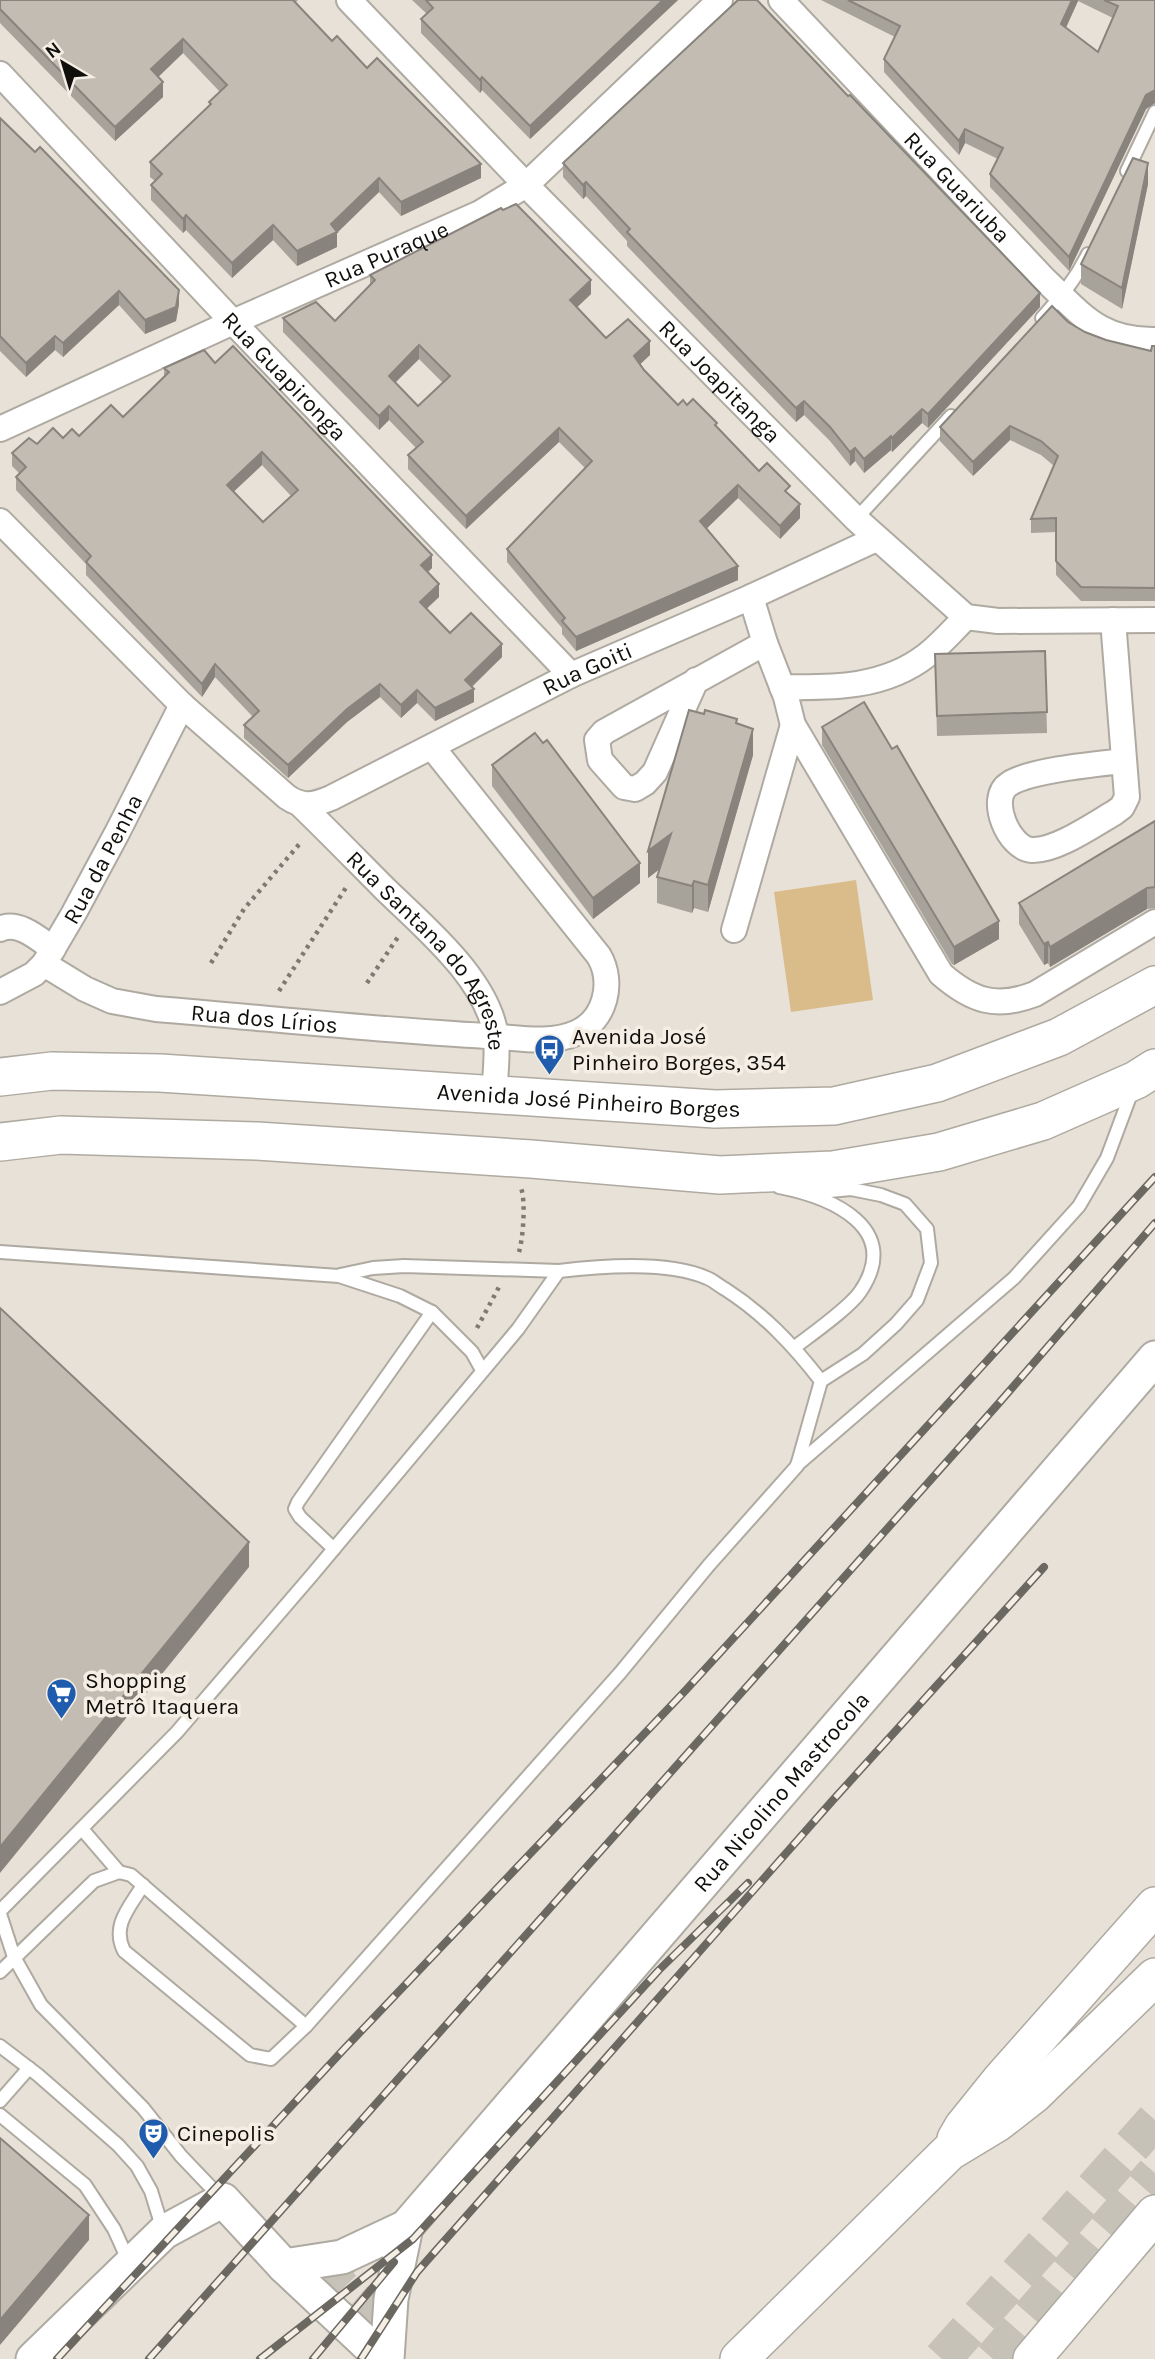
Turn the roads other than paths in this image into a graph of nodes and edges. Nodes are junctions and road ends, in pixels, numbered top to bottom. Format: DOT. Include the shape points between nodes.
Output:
graph roads {
  1 [pos="349,0"];
  2 [pos="720,0"];
  3 [pos="781,0"];
  4 [pos="0,74"];
  5 [pos="1155,112"];
  6 [pos="526,185"];
  7 [pos="1120,187"];
  8 [pos="1091,248"];
  9 [pos="1062,296"];
  10 [pos="233,322"];
  11 [pos="1034,327"];
  12 [pos="1155,340"];
  13 [pos="959,407"];
  14 [pos="0,429"];
  15 [pos="856,519"];
  16 [pos="0,521"];
  17 [pos="876,538"];
  18 [pos="751,597"];
  19 [pos="966,617"];
  20 [pos="1113,620"];
  21 [pos="1155,620"];
  22 [pos="765,643"];
  23 [pos="571,675"];
  24 [pos="696,680"];
  25 [pos="782,687"];
  26 [pos="182,705"];
  27 [pos="793,725"];
  28 [pos="432,747"];
  29 [pos="1124,761"];
  30 [pos="310,814"];
  31 [pos="1155,922"];
  32 [pos="0,929"];
  33 [pos="734,930"];
  34 [pos="48,956"];
  35 [pos="1155,985"];
  36 [pos="2,988"];
  37 [pos="496,1036"];
  38 [pos="1146,1074"];
  39 [pos="0,1077"];
  40 [pos="495,1096"];
  41 [pos="0,1142"];
  42 [pos="720,1175"];
  43 [pos="808,1193"];
  44 [pos="0,1252"];
  45 [pos="559,1271"];
  46 [pos="339,1276"];
  47 [pos="432,1312"];
  48 [pos="795,1348"];
  49 [pos="1155,1358"];
  50 [pos="482,1370"];
  51 [pos="821,1381"];
  52 [pos="797,1466"];
  53 [pos="334,1549"];
  54 [pos="82,1829"];
  55 [pos="119,1872"];
  56 [pos="143,1885"];
  57 [pos="1155,1906"];
  58 [pos="0,1913"];
  59 [pos="15,1957"];
  60 [pos="0,1972"];
  61 [pos="1155,1977"];
  62 [pos="306,2026"];
  63 [pos="0,2046"];
  64 [pos="29,2068"];
  65 [pos="0,2101"];
  66 [pos="0,2115"];
  67 [pos="949,2152"];
  68 [pos="223,2200"];
  69 [pos="1155,2214"];
  70 [pos="407,2227"];
  71 [pos="164,2232"];
  72 [pos="131,2265"];
  73 [pos="284,2266"];
  74 [pos="740,2356"];
  75 [pos="33,2359"];
  76 [pos="385,2359"];
  77 [pos="1032,2359"];
  1 -- 6 [label="street, Rua Joapitanga"];
  2 -- 6 [label="street, Rua Puraque"];
  3 -- 9 [label="street, Rua Guariuba"];
  4 -- 10 [label="street, Rua Guapironga"];
  5 -- 7 [label="lane"];
  6 -- 10 [label="street, Rua Puraque" via="480,213"];
  6 -- 15 [label="street, Rua Joapitanga"];
  8 -- 9 [label="lane"];
  9 -- 11 [label="lane"];
  9 -- 12 [label="street, Rua Guariuba" via="1090,324 1115,336"];
  10 -- 14 [label="street, Rua Puraque"];
  10 -- 23 [label="street, Rua Guapironga"];
  13 -- 15 [label="lane"];
  15 -- 17 [label="street, Rua Joapitanga"];
  16 -- 26 [label="street"];
  17 -- 18 [label="street, Rua Goiti"];
  17 -- 19 [label="street, Rua Joapitanga"];
  18 -- 22 [label="street"];
  18 -- 23 [label="street, Rua Goiti"];
  19 -- 20 [label="street"];
  19 -- 25 [label="street" via="926,656 899,673 869,683"];
  20 -- 21 [label="street"];
  20 -- 29 [label="street"];
  22 -- 24 [label="street"];
  22 -- 25 [label="street"];
  23 -- 28 [label="street, Rua Goiti"];
  24 -- 24 [label="street" via="597,740 600,760 624,786 635,789 655,772"];
  25 -- 27 [label="street"];
  26 -- 30 [label="street"];
  26 -- 34 [label="street, Rua da Penha"];
  27 -- 31 [label="street" via="941,974 974,997 1017,1001 1035,994"];
  27 -- 33 [label="street"];
  28 -- 30 [label="street, Rua Goiti" via="317,803"];
  28 -- 37 [label="street, Rua dos Lírios" via="606,968 605,1000 595,1018 577,1033 549,1039"];
  29 -- 29 [label="street" via="1022,777 1006,785 999,810 1014,842 1030,850 1047,849 1114,813 1127,797"];
  30 -- 37 [label="street, Rua Santana do Agreste" via="460,965 478,991"];
  32 -- 34 [label="street, Rua dos Lírios" via="13,926 36,936"];
  34 -- 36 [label="street, Rua da Penha" via="33,974"];
  34 -- 37 [label="street, Rua dos Lírios" via="85,989 112,1001 156,1009"];
  35 -- 40 [label="main road, Avenida José Pinheiro Borges" via="1059,1037 937,1083 834,1106 715,1109"];
  37 -- 40 [label="street, Rua Santana do Agreste"];
  38 -- 42 [label="main road" via="1043,1121 939,1152 833,1170"];
  38 -- 52 [label="lane" via="1079,1206 1014,1278"];
  39 -- 40 [label="main road, Avenida José Pinheiro Borges" via="52,1071 160,1073"];
  41 -- 42 [label="main road" via="61,1135 257,1141"];
  42 -- 43 [label="lane"];
  43 -- 48 [label="lane" via="867,1229 874,1247 873,1268 859,1294"];
  43 -- 51 [label="lane" via="851,1189 905,1204 928,1229 931,1263 917,1300 896,1324 863,1354"];
  44 -- 46 [label="lane"];
  45 -- 46 [label="lane" via="404,1266"];
  45 -- 48 [label="lane" via="669,1268 707,1278 747,1304"];
  45 -- 50 [label="lane"];
  46 -- 47 [label="lane"];
  47 -- 50 [label="lane" via="472,1352"];
  47 -- 53 [label="lane" via="295,1509"];
  48 -- 51 [label="lane"];
  49 -- 70 [label="street, Rua Nicolino Mastrocola"];
  50 -- 53 [label="lane"];
  51 -- 52 [label="lane"];
  52 -- 62 [label="lane"];
  53 -- 54 [label="lane" via="177,1732"];
  54 -- 55 [label="lane"];
  54 -- 58 [label="lane"];
  55 -- 56 [label="lane"];
  55 -- 59 [label="lane" via="93,1881"];
  56 -- 62 [label="lane"];
  56 -- 62 [label="lane" via="120,1925 124,1951 250,2054 271,2059"];
  57 -- 67 [label="main road" via="1000,2081"];
  58 -- 59 [label="lane"];
  59 -- 60 [label="lane"];
  59 -- 68 [label="lane" via="41,2005 143,2108"];
  61 -- 67 [label="main road" via="1033,2095"];
  63 -- 64 [label="lane"];
  64 -- 65 [label="lane"];
  64 -- 71 [label="lane" via="137,2166"];
  66 -- 72 [label="lane" via="85,2186"];
  67 -- 74 [label="main road"];
  68 -- 71 [label="street"];
  68 -- 73 [label="street"];
  69 -- 77 [label="main road"];
  70 -- 73 [label="street, Rua Nicolino Mastrocola" via="342,2257"];
  70 -- 76 [label="street, Rua Nicolino Mastrocola" via="391,2299"];
  71 -- 72 [label="street"];
  72 -- 75 [label="street"];
  73 -- 76 [label="street"];
}
